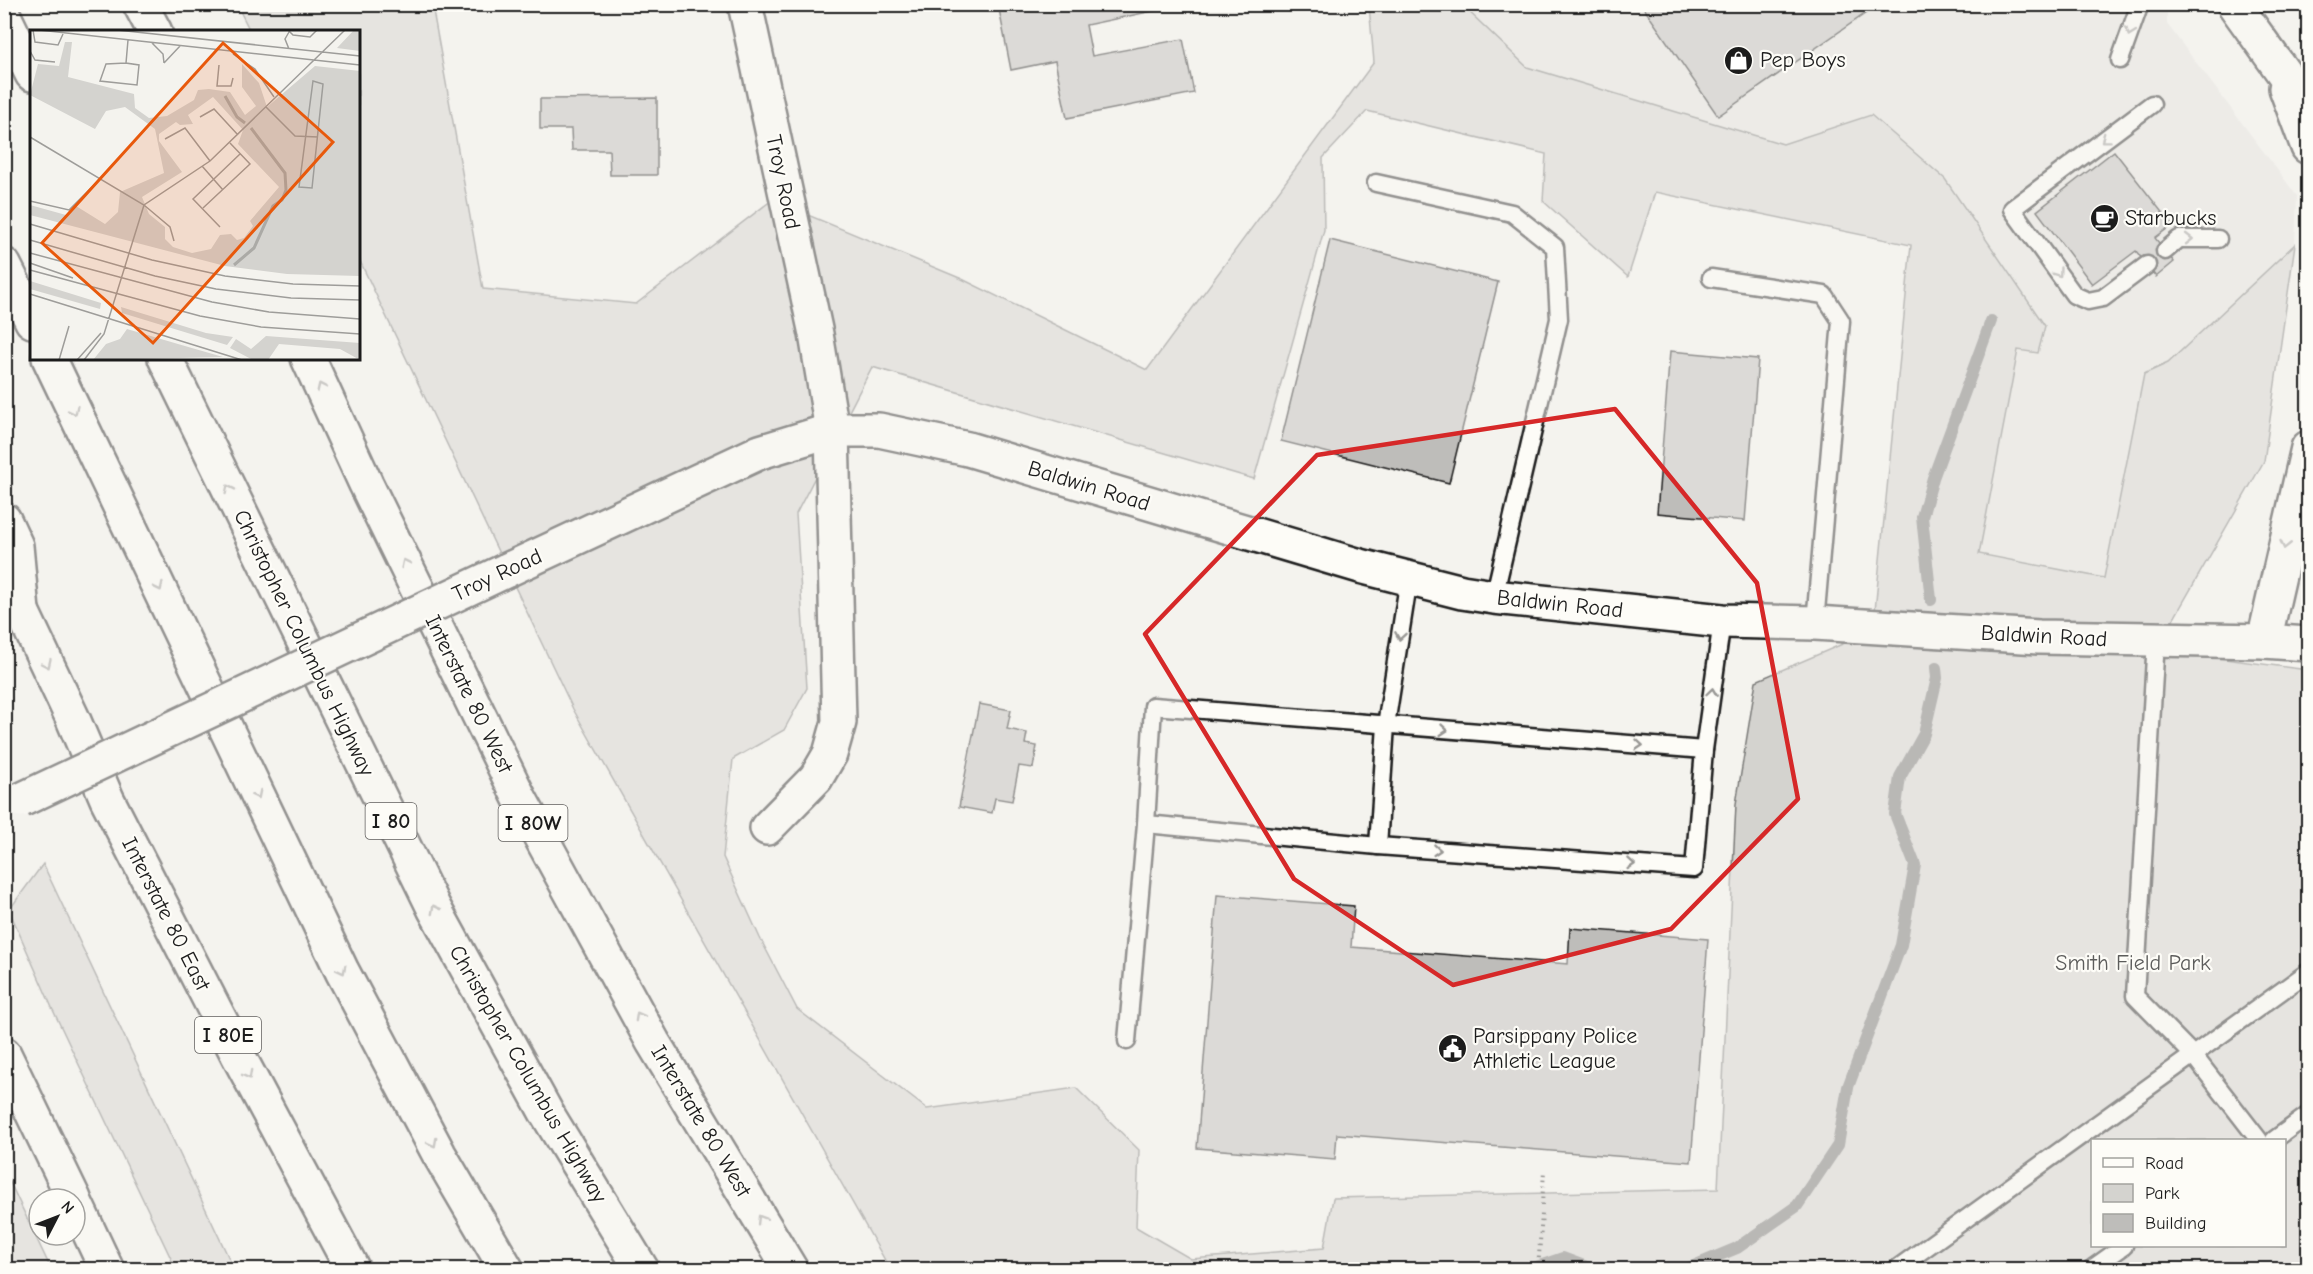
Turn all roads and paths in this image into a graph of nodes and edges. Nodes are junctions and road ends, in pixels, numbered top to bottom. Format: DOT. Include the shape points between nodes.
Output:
graph roads {
  1 [pos="142,4"];
  2 [pos="745,4"];
  3 [pos="2140,4"];
  4 [pos="2234,4"];
  5 [pos="4,16"];
  6 [pos="155,30"];
  7 [pos="2120,60"];
  8 [pos="2276,62"];
  9 [pos="30,70"];
  10 [pos="2152,104"];
  11 [pos="2308,107"];
  12 [pos="2308,147"];
  13 [pos="1376,183"];
  14 [pos="2218,239"];
  15 [pos="2165,251"];
  16 [pos="4,265"];
  17 [pos="2147,265"];
  18 [pos="1712,278"];
  19 [pos="30,317"];
  20 [pos="50,360"];
  21 [pos="166,360"];
  22 [pos="309,360"];
  23 [pos="832,430"];
  24 [pos="2308,447"];
  25 [pos="4,520"];
  26 [pos="1409,578"];
  27 [pos="1494,597"];
  28 [pos="13,598"];
  29 [pos="1722,621"];
  30 [pos="1815,623"];
  31 [pos="2156,640"];
  32 [pos="2264,641"];
  33 [pos="2308,644"];
  34 [pos="1386,725"];
  35 [pos="1704,750"];
  36 [pos="13,804"];
  37 [pos="1146,824"];
  38 [pos="767,828"];
  39 [pos="1378,846"];
  40 [pos="2308,972"];
  41 [pos="1127,1041"];
  42 [pos="4,1054"];
  43 [pos="2194,1056"];
  44 [pos="2308,1115"];
  45 [pos="2258,1139"];
  46 [pos="2275,1139"];
  47 [pos="1544,1170"];
  48 [pos="68,1187"];
  49 [pos="1542,1205"];
  50 [pos="1542,1214"];
  51 [pos="87,1227"];
  52 [pos="2121,1247"];
  53 [pos="107,1269"];
  54 [pos="353,1269"];
  55 [pos="507,1269"];
  56 [pos="642,1269"];
  57 [pos="791,1269"];
  58 [pos="1538,1269"];
  59 [pos="1895,1269"];
  60 [pos="2090,1269"];
  1 -- 6 [label="main road"];
  2 -- 23 [label="main road, Troy Road" via="816,334"];
  3 -- 7 [label="lane, one-way"];
  4 -- 8 [label="main road"];
  5 -- 9 [label="main road"];
  8 -- 11 [label="main road"];
  8 -- 12 [label="main road"];
  10 -- 17 [label="lane, one-way" via="2012,209 2074,295 2088,301 2103,298"];
  13 -- 27 [label="lane" via="1512,213 1555,247 1559,319"];
  15 -- 14 [label="lane, one-way" via="2179,239"];
  16 -- 19 [label="main road"];
  18 -- 30 [label="lane" via="1824,295 1841,321"];
  20 -- 55 [label="main road, one-way" via="342,971 439,1154"];
  56 -- 21 [label="main road, Christopher Columbus Highway / I 80, one-way" via="546,1112 434,908"];
  57 -- 22 [label="main road, Interstate 80 West / I 80W, one-way" via="653,1042 520,799"];
  23 -- 26 [label="main road, Baldwin Road" via="879,430 968,449"];
  23 -- 36 [label="main road, Troy Road, bridge" via="760,452"];
  23 -- 38 [label="main road, Troy Road" via="839,722 830,754 816,778"];
  24 -- 32 [label="main road, one-way"];
  25 -- 28 [label="main road" via="16,546"];
  26 -- 27 [label="main road, Baldwin Road"];
  26 -- 34 [label="lane, one-way"];
  27 -- 29 [label="main road, Baldwin Road"];
  28 -- 54 [label="main road, Interstate 80 East / I 80E, one-way" via="73,719 107,799"];
  29 -- 30 [label="main road, Baldwin Road"];
  35 -- 29 [label="lane, one-way"];
  30 -- 31 [label="main road, Baldwin Road"];
  31 -- 32 [label="main road, Baldwin Road"];
  31 -- 43 [label="lane" via="2135,996"];
  32 -- 33 [label="main road, Baldwin Road"];
  34 -- 35 [label="lane, one-way"];
  34 -- 37 [label="lane" via="1153,706"];
  34 -- 39 [label="lane"];
  39 -- 35 [label="lane, one-way" via="1694,869"];
  37 -- 39 [label="lane"];
  37 -- 41 [label="lane"];
  40 -- 43 [label="lane"];
  42 -- 48 [label="main road"];
  43 -- 45 [label="lane"];
  43 -- 59 [label="lane"];
  44 -- 46 [label="lane"];
  47 -- 49 [label="path"];
  50 -- 58 [label="path"];
  51 -- 53 [label="main road"];
  52 -- 60 [label="lane"];
}
